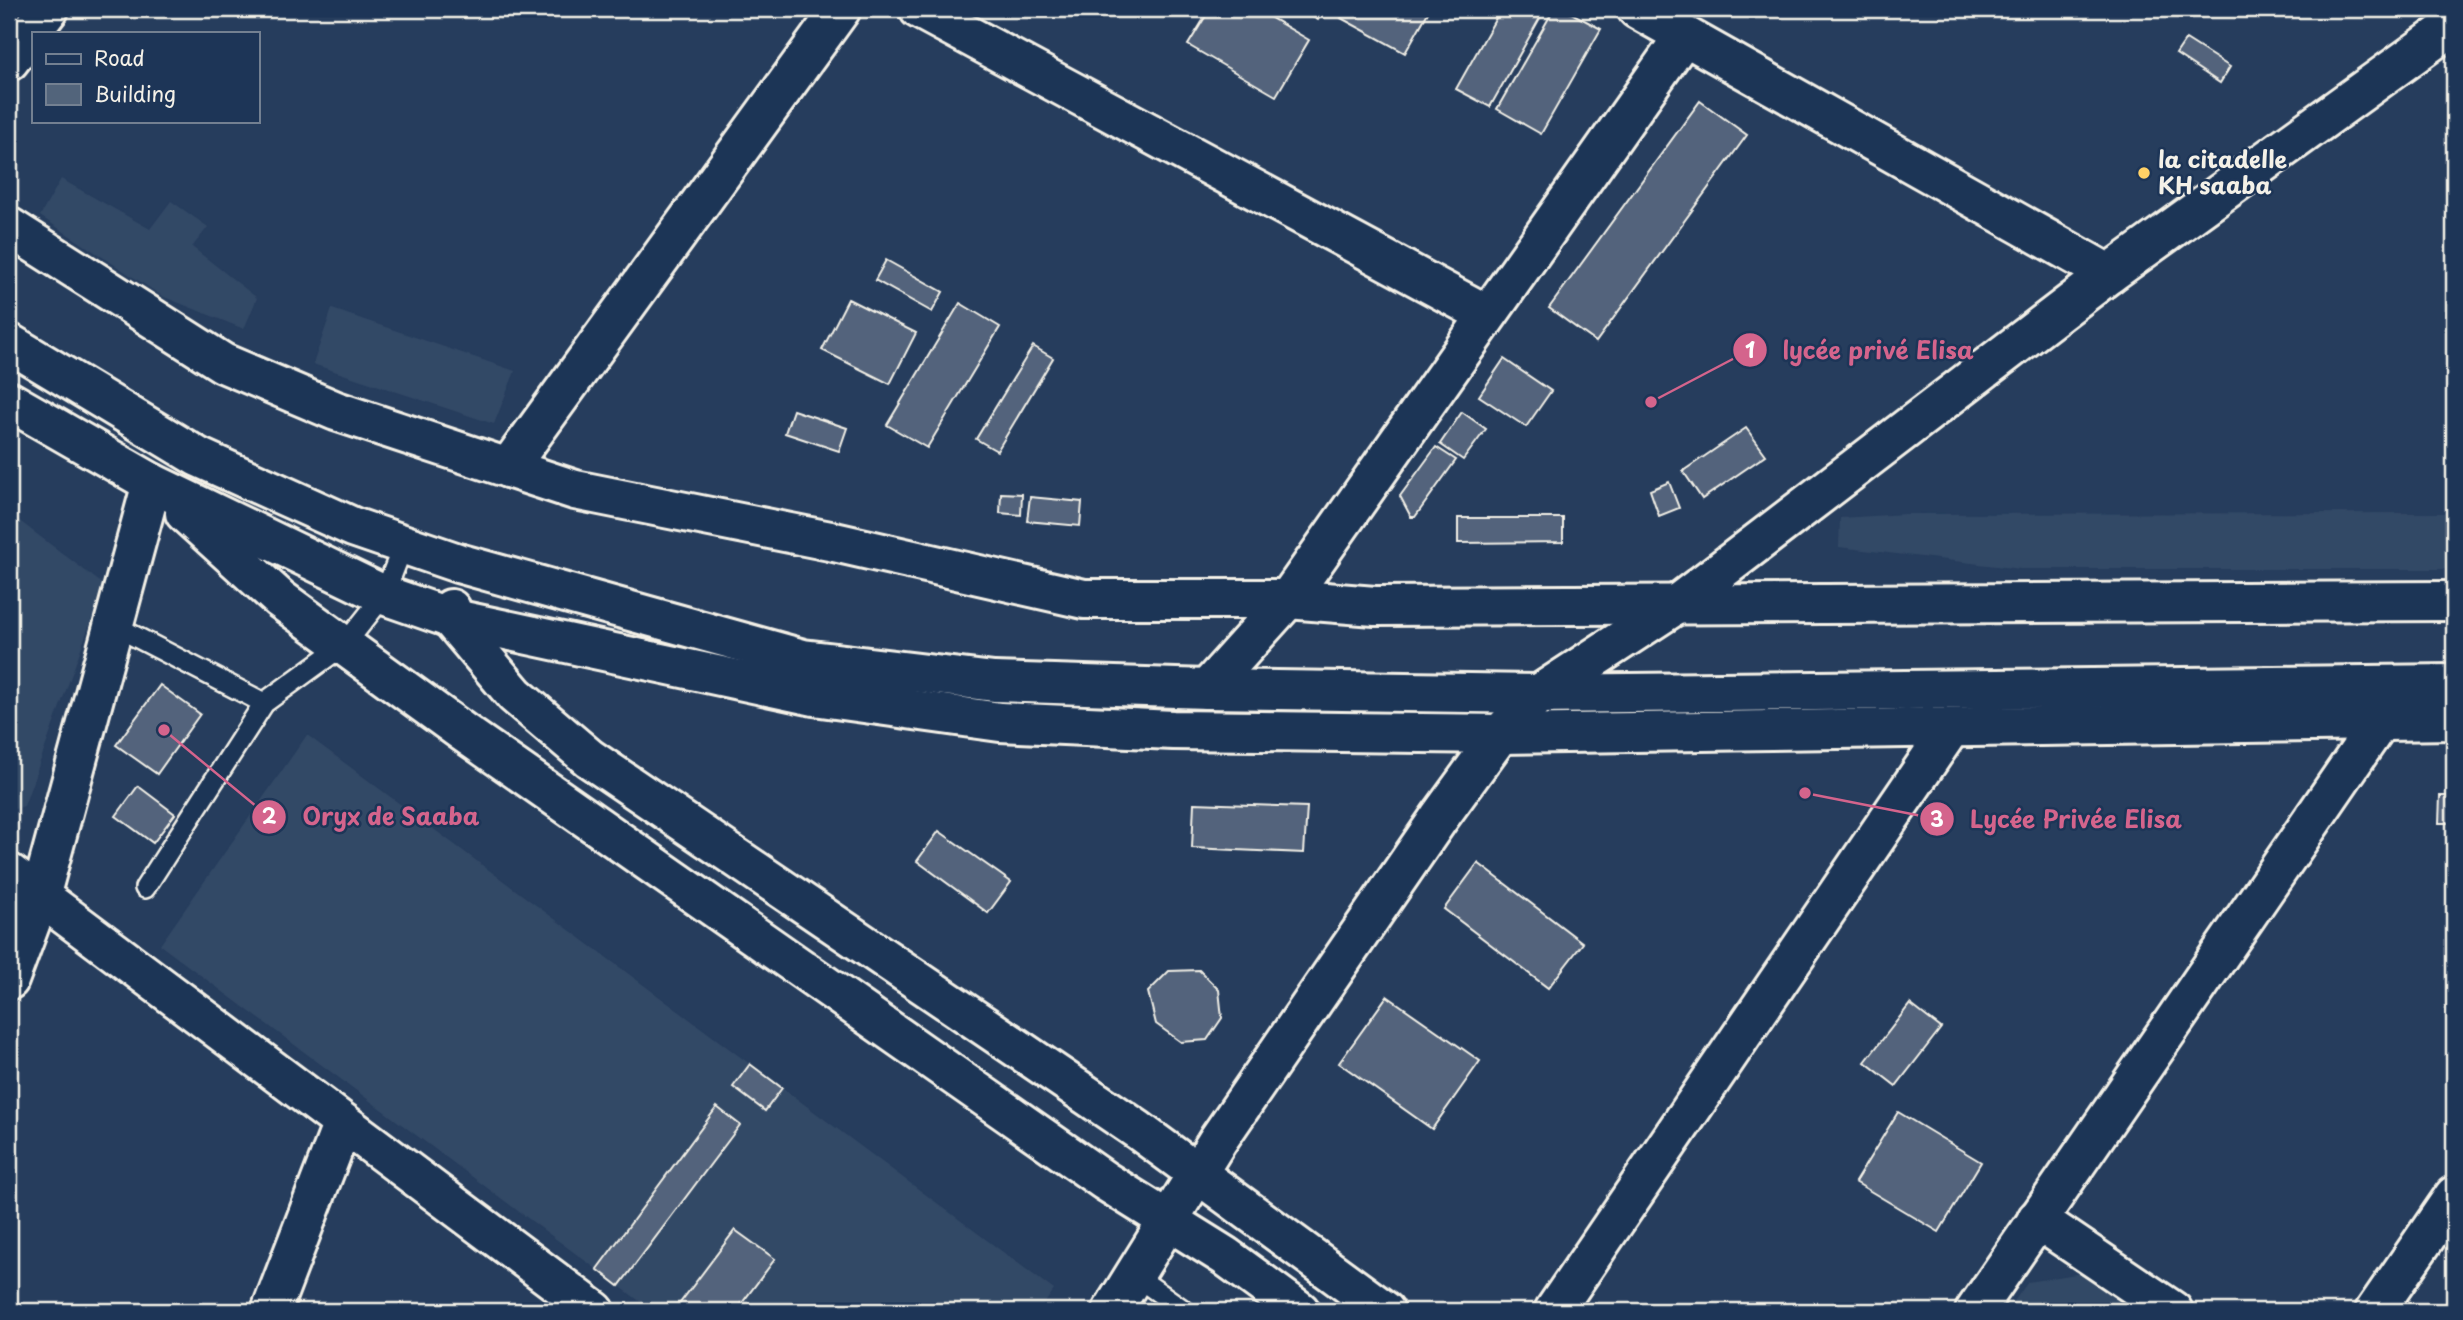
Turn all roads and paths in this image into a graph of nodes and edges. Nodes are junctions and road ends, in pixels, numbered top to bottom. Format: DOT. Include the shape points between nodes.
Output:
graph roads {
  1 [pos="49,9"];
  2 [pos="841,9"];
  3 [pos="919,9"];
  4 [pos="1637,9"];
  5 [pos="2451,34"];
  6 [pos="1684,36"];
  7 [pos="9,61"];
  8 [pos="9,227"];
  9 [pos="2109,274"];
  10 [pos="1486,314"];
  11 [pos="9,343"];
  12 [pos="9,401"];
  13 [pos="508,468"];
  14 [pos="152,483"];
  15 [pos="403,547"];
  16 [pos="458,563"];
  17 [pos="383,595"];
  18 [pos="1288,599"];
  19 [pos="2454,601"];
  20 [pos="1677,604"];
  21 [pos="450,618"];
  22 [pos="113,625"];
  23 [pos="345,644"];
  24 [pos="2454,684"];
  25 [pos="1207,689"];
  26 [pos="1539,694"];
  27 [pos="264,703"];
  28 [pos="2381,720"];
  29 [pos="2454,720"];
  30 [pos="1950,729"];
  31 [pos="1500,734"];
  32 [pos="9,873"];
  33 [pos="145,888"];
  34 [pos="40,897"];
  35 [pos="9,980"];
  36 [pos="343,1123"];
  37 [pos="1199,1175"];
  38 [pos="2454,1196"];
  39 [pos="2037,1219"];
  40 [pos="1169,1221"];
  41 [pos="1134,1275"];
  42 [pos="271,1311"];
  43 [pos="595,1311"];
  44 [pos="1112,1311"];
  45 [pos="1185,1311"];
  46 [pos="1300,1311"];
  47 [pos="1385,1311"];
  48 [pos="1554,1311"];
  49 [pos="1975,1311"];
  50 [pos="2173,1311"];
  51 [pos="2375,1311"];
  1 -- 7 [label="street"];
  2 -- 13 [label="street"];
  3 -- 10 [label="street"];
  4 -- 6 [label="street"];
  5 -- 9 [label="street"];
  6 -- 9 [label="street"];
  6 -- 10 [label="street"];
  8 -- 13 [label="street" via="223,363 336,411"];
  9 -- 20 [label="street"];
  10 -- 18 [label="street"];
  11 -- 15 [label="street" via="198,457"];
  12 -- 14 [label="street"];
  13 -- 18 [label="street" via="575,490 830,541 1084,600"];
  14 -- 17 [label="street"];
  14 -- 22 [label="street"];
  14 -- 23 [label="street" via="280,599"];
  15 -- 16 [label="street"];
  15 -- 17 [label="lane"];
  16 -- 21 [label="street"];
  16 -- 25 [label="street" via="803,659 994,682"];
  17 -- 21 [label="street"];
  17 -- 23 [label="lane"];
  18 -- 20 [label="street" via="1375,606"];
  18 -- 25 [label="street"];
  19 -- 20 [label="street"];
  20 -- 26 [label="street"];
  21 -- 31 [label="street" via="814,696 1000,722 1173,730"];
  21 -- 37 [label="street" via="515,695 589,758"];
  22 -- 27 [label="lane"];
  22 -- 34 [label="street"];
  23 -- 27 [label="lane"];
  23 -- 40 [label="street" via="463,732 1105,1181"];
  24 -- 26 [label="street"];
  25 -- 26 [label="street"];
  26 -- 31 [label="street"];
  27 -- 33 [label="lane"];
  28 -- 29 [label="street"];
  28 -- 30 [label="street"];
  28 -- 39 [label="street"];
  30 -- 31 [label="street"];
  30 -- 48 [label="street"];
  31 -- 37 [label="street" via="1234,1117"];
  32 -- 34 [label="street"];
  34 -- 35 [label="street"];
  34 -- 36 [label="street"];
  36 -- 42 [label="street"];
  36 -- 43 [label="street"];
  37 -- 40 [label="street"];
  37 -- 47 [label="street"];
  38 -- 51 [label="street"];
  39 -- 49 [label="street"];
  39 -- 50 [label="street"];
  40 -- 41 [label="street"];
  40 -- 46 [label="street"];
  41 -- 44 [label="street"];
  41 -- 45 [label="lane"];
}
